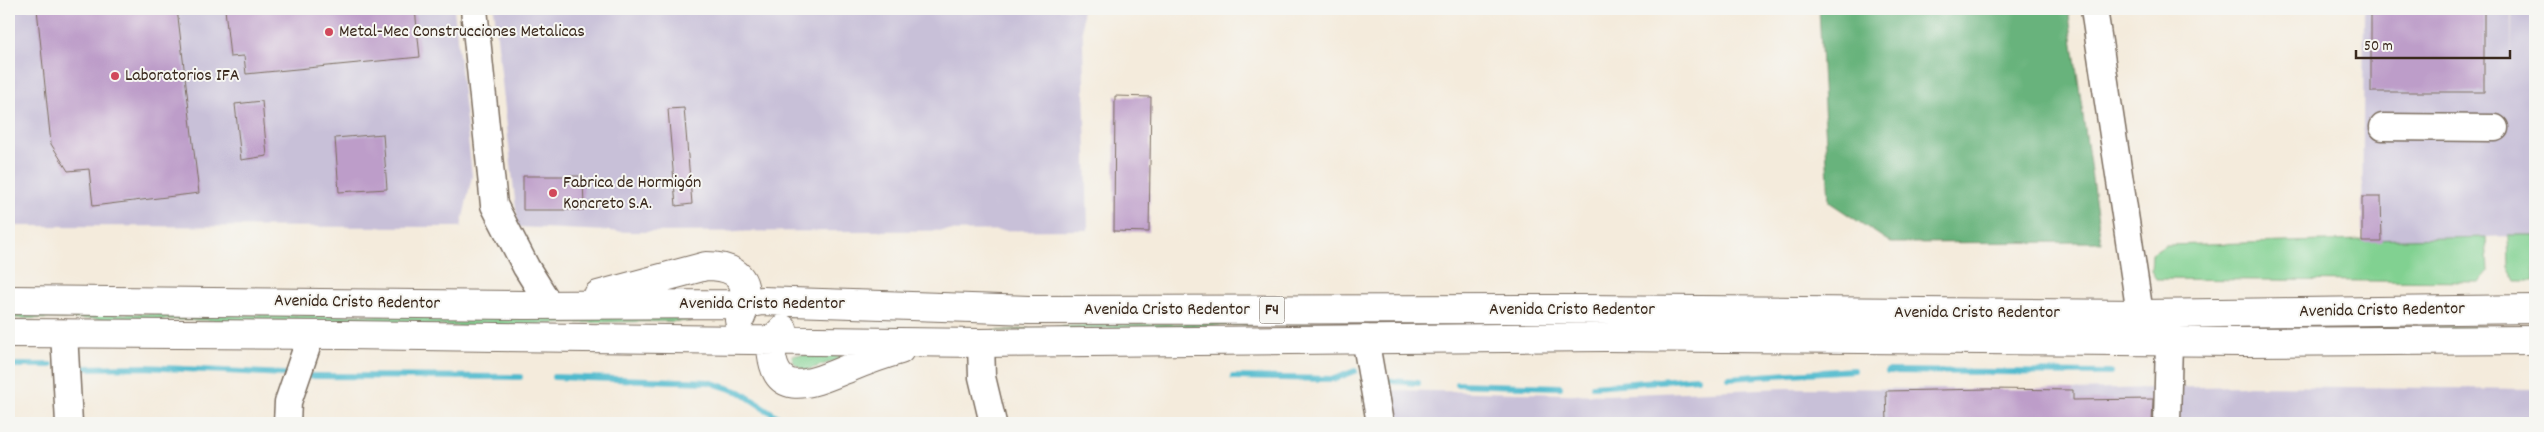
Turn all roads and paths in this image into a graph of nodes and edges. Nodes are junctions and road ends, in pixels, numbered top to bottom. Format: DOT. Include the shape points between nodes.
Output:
graph roads {
  1 [pos="474,9"];
  2 [pos="2094,9"];
  3 [pos="2383,127"];
  4 [pos="2495,128"];
  5 [pos="9,300"];
  6 [pos="549,304"];
  7 [pos="576,304"];
  8 [pos="745,304"];
  9 [pos="2535,309"];
  10 [pos="1029,310"];
  11 [pos="2140,314"];
  12 [pos="9,333"];
  13 [pos="64,333"];
  14 [pos="311,335"];
  15 [pos="536,338"];
  16 [pos="1365,338"];
  17 [pos="2535,340"];
  18 [pos="771,341"];
  19 [pos="2168,341"];
  20 [pos="931,342"];
  21 [pos="981,343"];
  22 [pos="69,423"];
  23 [pos="287,423"];
  24 [pos="993,423"];
  25 [pos="1380,423"];
  26 [pos="2167,423"];
  1 -- 6 [label="street" via="494,205"];
  2 -- 11 [label="street"];
  3 -- 4 [label="street"];
  5 -- 6 [label="highway, Avenida Cristo Redentor / F4"];
  6 -- 7 [label="highway, Avenida Cristo Redentor / F4"];
  7 -- 8 [label="highway, Avenida Cristo Redentor / F4"];
  7 -- 8 [label="highway" via="614,290 706,266 724,267 736,273 746,289"];
  8 -- 10 [label="highway, Avenida Cristo Redentor / F4" via="762,301"];
  8 -- 15 [label="highway" via="742,316 732,326 615,327"];
  9 -- 11 [label="highway, Avenida Cristo Redentor / F4"];
  10 -- 11 [label="highway, Avenida Cristo Redentor / F4" via="1583,309"];
  10 -- 18 [label="highway" via="969,320 805,323 783,329"];
  12 -- 13 [label="highway, Avenida Cristo Redentor / F4"];
  13 -- 14 [label="highway, Avenida Cristo Redentor / F4"];
  13 -- 22 [label="street"];
  14 -- 15 [label="highway, Avenida Cristo Redentor / F4"];
  14 -- 23 [label="street" via="288,402"];
  15 -- 18 [label="highway, Avenida Cristo Redentor / F4"];
  16 -- 19 [label="highway, Avenida Cristo Redentor / F4"];
  16 -- 21 [label="highway, Avenida Cristo Redentor / F4"];
  16 -- 25 [label="street"];
  17 -- 19 [label="highway, Avenida Cristo Redentor / F4"];
  18 -- 20 [label="highway, Avenida Cristo Redentor / F4"];
  18 -- 20 [label="highway" via="772,360 778,374 788,383 801,385 878,356"];
  19 -- 26 [label="street"];
  20 -- 21 [label="highway, Avenida Cristo Redentor / F4"];
  21 -- 24 [label="street" via="982,377"];
}
